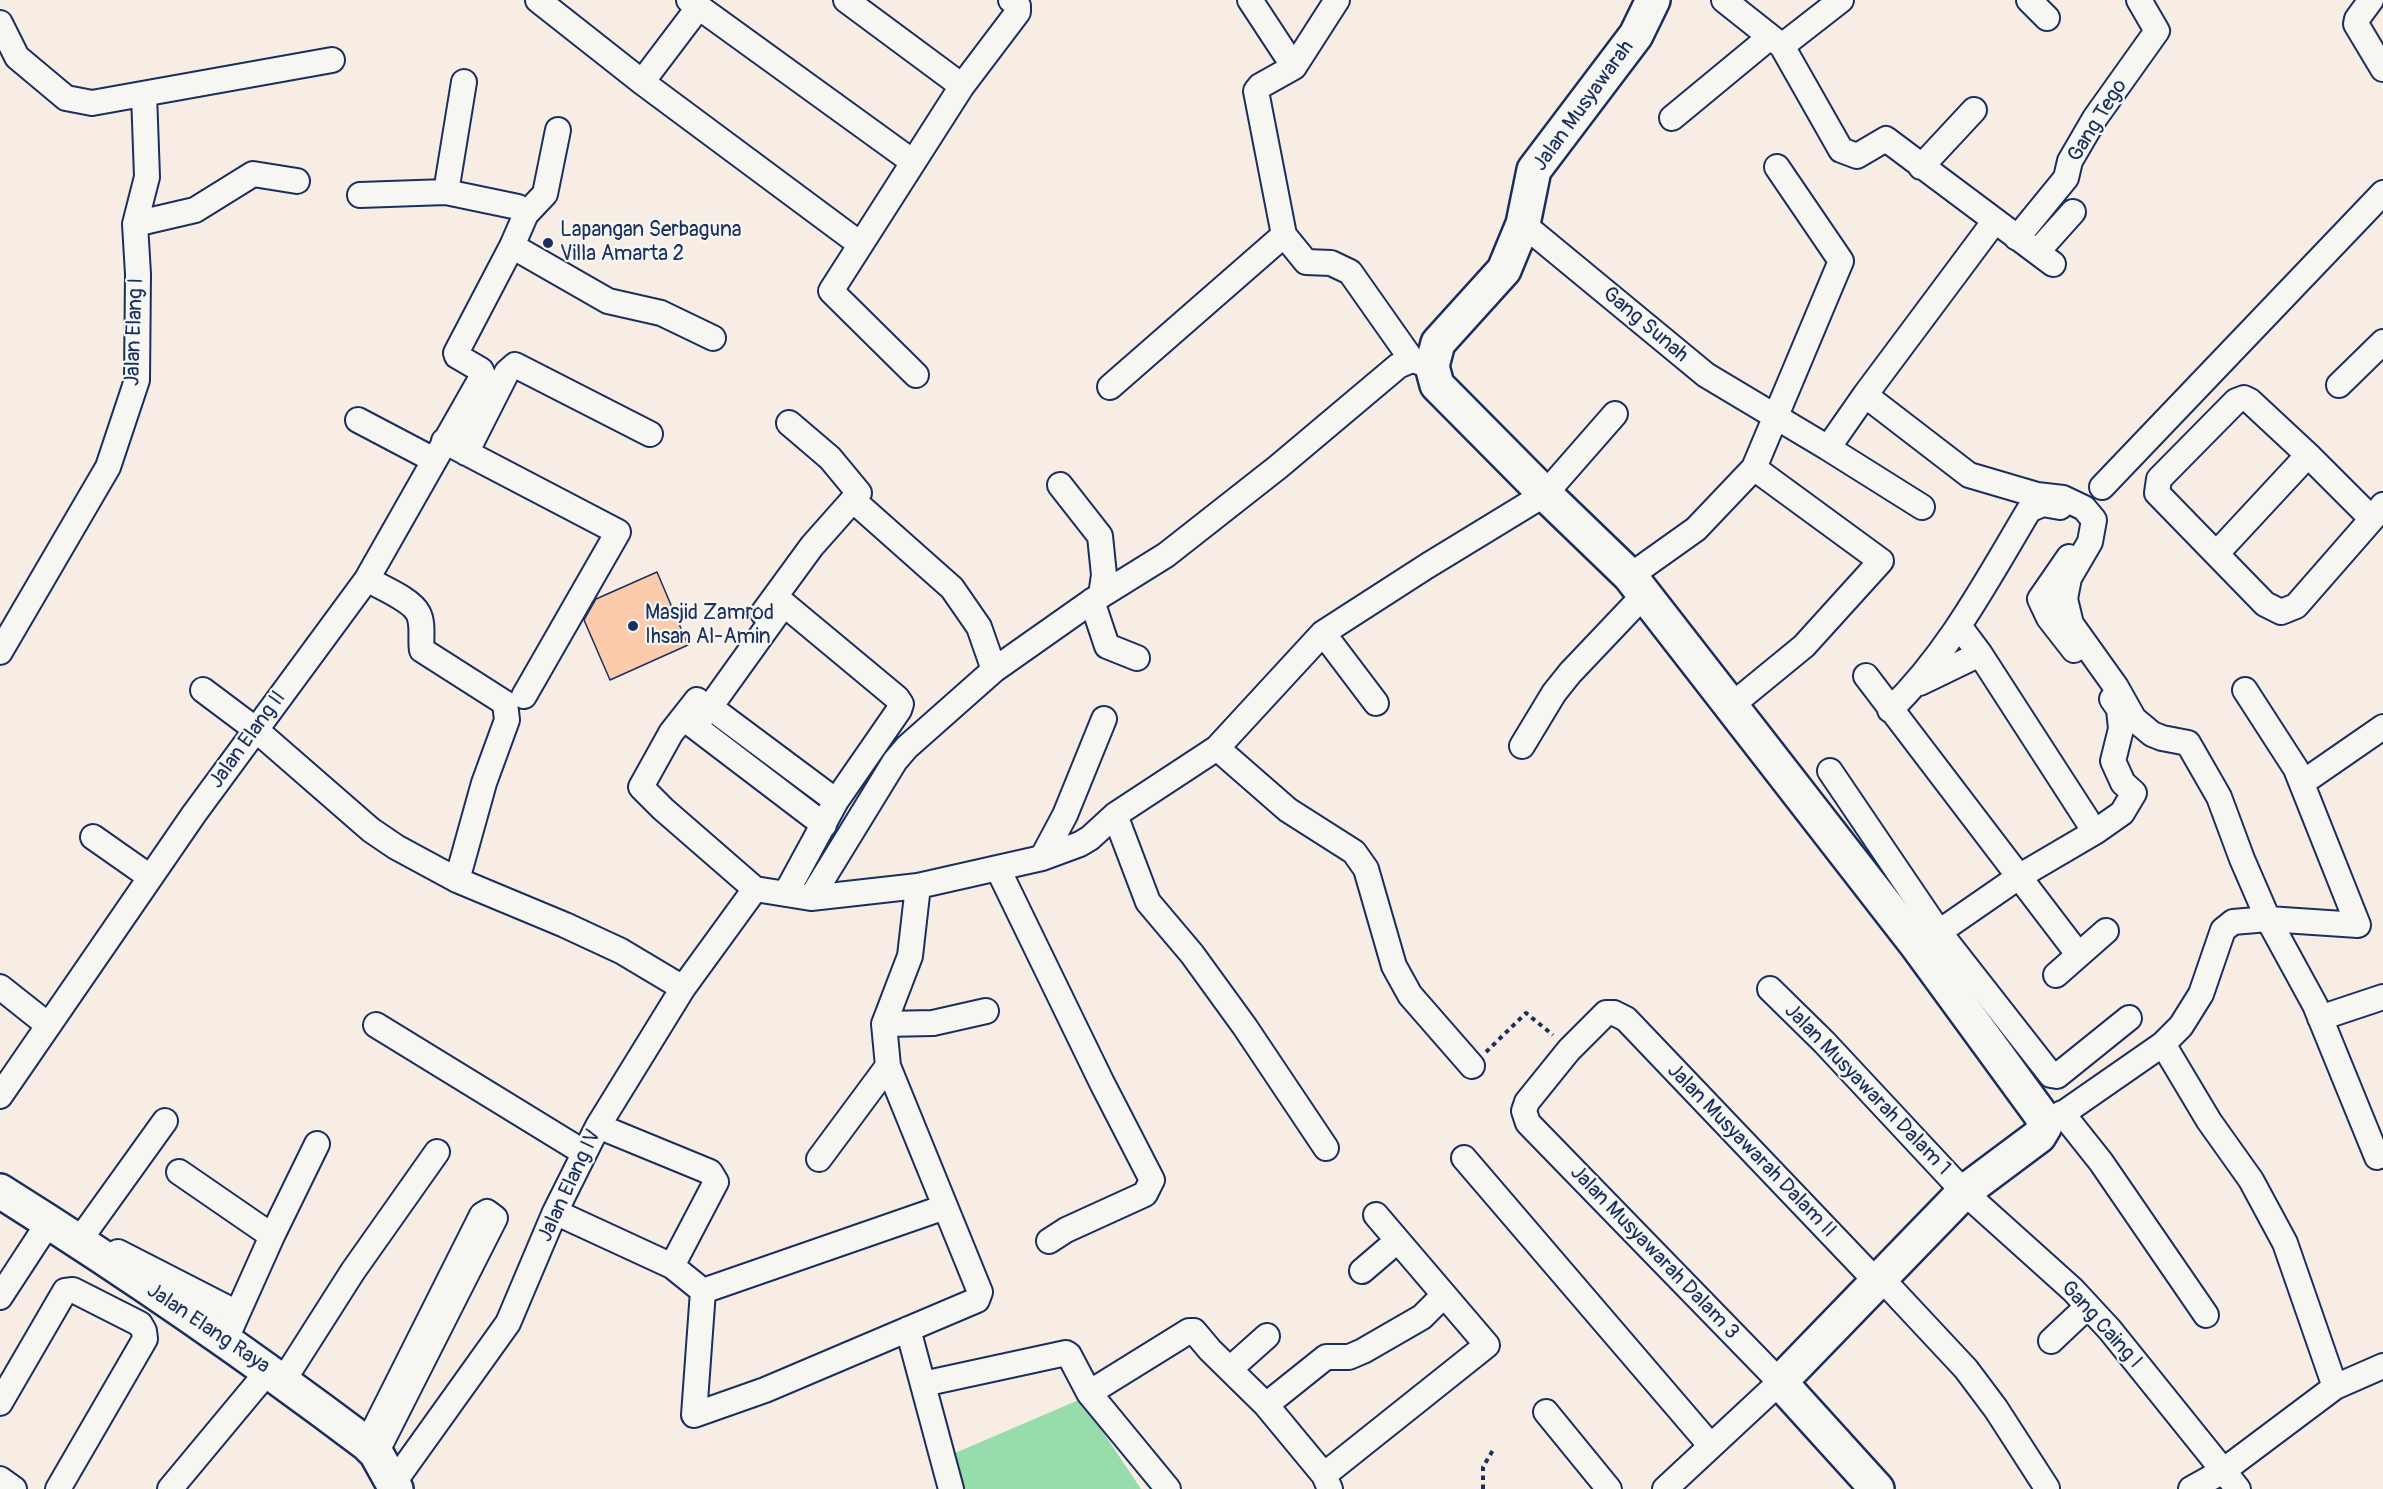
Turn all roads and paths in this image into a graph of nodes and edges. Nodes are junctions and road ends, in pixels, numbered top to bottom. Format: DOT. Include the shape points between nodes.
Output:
graph roads {
  1 [pos="538,0"];
  2 [pos="846,0"];
  3 [pos="1011,0"];
  4 [pos="1250,0"];
  5 [pos="1337,0"];
  6 [pos="1653,0"];
  7 [pos="1724,0"];
  8 [pos="1841,0"];
  9 [pos="2029,0"];
  10 [pos="2139,0"];
  11 [pos="2371,0"];
  12 [pos="694,4"];
  13 [pos="2047,18"];
  14 [pos="0,23"];
  15 [pos="1776,41"];
  16 [pos="332,60"];
  17 [pos="1294,67"];
  18 [pos="2383,69"];
  19 [pos="464,82"];
  20 [pos="642,82"];
  21 [pos="962,86"];
  22 [pos="144,94"];
  23 [pos="1974,110"];
  24 [pos="1672,118"];
  25 [pos="558,130"];
  26 [pos="913,162"];
  27 [pos="1777,167"];
  28 [pos="1921,167"];
  29 [pos="297,181"];
  30 [pos="446,192"];
  31 [pos="2383,194"];
  32 [pos="360,195"];
  33 [pos="2073,212"];
  34 [pos="526,214"];
  35 [pos="1994,222"];
  36 [pos="135,224"];
  37 [pos="1523,224"];
  38 [pos="1284,235"];
  39 [pos="2017,238"];
  40 [pos="860,244"];
  41 [pos="512,246"];
  42 [pos="713,338"];
  43 [pos="2383,342"];
  44 [pos="1422,363"];
  45 [pos="916,375"];
  46 [pos="2339,385"];
  47 [pos="1110,387"];
  48 [pos="1864,395"];
  49 [pos="1615,414"];
  50 [pos="1776,416"];
  51 [pos="358,420"];
  52 [pos="789,423"];
  53 [pos="650,434"];
  54 [pos="1828,448"];
  55 [pos="439,451"];
  56 [pos="466,453"];
  57 [pos="2308,455"];
  58 [pos="1754,468"];
  59 [pos="1060,485"];
  60 [pos="2102,487"];
  61 [pos="1545,494"];
  62 [pos="854,501"];
  63 [pos="1922,507"];
  64 [pos="2377,512"];
  65 [pos="2217,554"];
  66 [pos="367,579"];
  67 [pos="1637,585"];
  68 [pos="1096,598"];
  69 [pos="1959,626"];
  70 [pos="1323,633"];
  71 [pos="0,652"];
  72 [pos="1980,654"];
  73 [pos="1137,658"];
  74 [pos="288,663"];
  75 [pos="994,670"];
  76 [pos="1866,676"];
  77 [pos="1914,686"];
  78 [pos="203,690"];
  79 [pos="2245,690"];
  80 [pos="524,696"];
  81 [pos="1377,703"];
  82 [pos="1732,705"];
  83 [pos="710,707"];
  84 [pos="1890,710"];
  85 [pos="1104,719"];
  86 [pos="250,725"];
  87 [pos="2383,727"];
  88 [pos="1522,747"];
  89 [pos="1217,748"];
  90 [pos="1830,771"];
  91 [pos="2302,783"];
  92 [pos="836,801"];
  93 [pos="1115,815"];
  94 [pos="824,825"];
  95 [pos="2096,832"];
  96 [pos="93,837"];
  97 [pos="1042,858"];
  98 [pos="998,869"];
  99 [pos="2020,876"];
  100 [pos="150,877"];
  101 [pos="457,880"];
  102 [pos="918,886"];
  103 [pos="755,889"];
  104 [pos="786,893"];
  105 [pos="812,898"];
  106 [pos="2268,919"];
  107 [pos="2106,931"];
  108 [pos="1925,943"];
  109 [pos="2078,954"];
  110 [pos="2056,975"];
  111 [pos="0,987"];
  112 [pos="683,988"];
  113 [pos="1770,989"];
  114 [pos="2383,997"];
  115 [pos="986,1011"];
  116 [pos="2129,1018"];
  117 [pos="2320,1018"];
  118 [pos="884,1024"];
  119 [pos="48,1025"];
  120 [pos="376,1025"];
  121 [pos="2163,1044"];
  122 [pos="1569,1050"];
  123 [pos="888,1066"];
  124 [pos="1472,1066"];
  125 [pos="0,1096"];
  126 [pos="2053,1120"];
  127 [pos="165,1121"];
  128 [pos="598,1126"];
  129 [pos="317,1144"];
  130 [pos="1326,1148"];
  131 [pos="437,1152"];
  132 [pos="584,1152"];
  133 [pos="2377,1157"];
  134 [pos="1464,1158"];
  135 [pos="819,1160"];
  136 [pos="179,1172"];
  137 [pos="0,1191"];
  138 [pos="1964,1192"];
  139 [pos="945,1207"];
  140 [pos="555,1212"];
  141 [pos="1376,1215"];
  142 [pos="49,1222"];
  143 [pos="272,1236"];
  144 [pos="1397,1240"];
  145 [pos="1049,1241"];
  146 [pos="80,1242"];
  147 [pos="118,1252"];
  148 [pos="672,1266"];
  149 [pos="1362,1271"];
  150 [pos="1879,1280"];
  151 [pos="703,1291"];
  152 [pos="1444,1295"];
  153 [pos="0,1297"];
  154 [pos="2088,1306"];
  155 [pos="2206,1315"];
  156 [pos="231,1327"];
  157 [pos="908,1329"];
  158 [pos="1267,1336"];
  159 [pos="2051,1341"];
  160 [pos="2383,1366"];
  161 [pos="1230,1369"];
  162 [pos="276,1375"];
  163 [pos="1780,1382"];
  164 [pos="923,1384"];
  165 [pos="2335,1387"];
  166 [pos="1089,1393"];
  167 [pos="0,1403"];
  168 [pos="1266,1405"];
  169 [pos="1546,1412"];
  170 [pos="1710,1445"];
  171 [pos="371,1449"];
  172 [pos="1493,1450"];
  173 [pos="0,1479"];
  174 [pos="2230,1480"];
  175 [pos="1327,1482"];
  176 [pos="394,1487"];
  177 [pos="2048,1488"];
  178 [pos="14,1489"];
  179 [pos="58,1489"];
  180 [pos="170,1489"];
  181 [pos="951,1489"];
  182 [pos="1168,1489"];
  183 [pos="1483,1489"];
  184 [pos="1609,1489"];
  185 [pos="1665,1489"];
  186 [pos="1877,1489"];
  187 [pos="2191,1489"];
  1 -- 20 [label="street"];
  2 -- 21 [label="street"];
  3 -- 21 [label="street" via="1019,7 1018,12"];
  4 -- 17 [label="street"];
  5 -- 17 [label="street"];
  6 -- 37 [label="street, Jalan Musyawarah" via="1636,35 1534,170"];
  7 -- 15 [label="street"];
  8 -- 15 [label="street"];
  9 -- 13 [label="street"];
  10 -- 39 [label="street, Gang Tego" via="2157,31 2095,118 2070,161 2066,178"];
  11 -- 18 [label="street" via="2356,24"];
  12 -- 20 [label="street"];
  12 -- 26 [label="street"];
  14 -- 22 [label="street" via="17,57 66,98 92,103"];
  15 -- 24 [label="street"];
  15 -- 28 [label="street" via="1841,150 1857,156 1886,139"];
  16 -- 22 [label="street"];
  17 -- 38 [label="street" via="1256,92"];
  19 -- 30 [label="street"];
  20 -- 40 [label="street"];
  21 -- 26 [label="street"];
  22 -- 36 [label="street, Jalan Elang I" via="147,177"];
  23 -- 28 [label="street"];
  25 -- 34 [label="street" via="545,194"];
  26 -- 40 [label="street"];
  27 -- 50 [label="street" via="1841,261"];
  28 -- 35 [label="street"];
  29 -- 36 [label="street" via="253,174 195,210"];
  30 -- 32 [label="street"];
  30 -- 34 [label="street" via="518,207"];
  31 -- 60 [label="street"];
  33 -- 39 [label="street" via="2045,257"];
  34 -- 41 [label="street"];
  35 -- 39 [label="street"];
  35 -- 48 [label="street"];
  36 -- 71 [label="street, Jalan Elang I" via="137,380 108,467"];
  37 -- 44 [label="street, Jalan Musyawarah" via="1504,270"];
  37 -- 50 [label="street, Gang Sunah" via="1706,375"];
  38 -- 44 [label="street" via="1306,262 1331,264 1350,272"];
  38 -- 47 [label="street"];
  40 -- 45 [label="street" via="831,291"];
  41 -- 42 [label="street" via="608,302 661,313"];
  41 -- 55 [label="street, Jalan Elang II" via="456,353 483,375"];
  43 -- 46 [label="street"];
  44 -- 61 [label="street" via="1437,385"];
  44 -- 68 [label="street" via="1398,366 1166,555"];
  48 -- 54 [label="street"];
  48 -- 106 [label="street" via="1969,475 2037,495 2063,498 2084,508 2094,520 2091,542 2069,578 2065,599 2071,624 2134,719 2152,734 2188,743 2219,797"];
  49 -- 61 [label="street"];
  50 -- 54 [label="street, Gang Sunah"];
  50 -- 58 [label="street"];
  51 -- 55 [label="street"];
  52 -- 62 [label="street" via="855,486 859,493"];
  53 -- 56 [label="street" via="515,365 507,372"];
  54 -- 63 [label="street, Gang Sunah"];
  55 -- 56 [label="street"];
  55 -- 66 [label="street, Jalan Elang II"];
  56 -- 80 [label="street" via="618,532"];
  57 -- 64 [label="street"];
  57 -- 65 [label="street"];
  57 -- 65 [label="street" via="2244,398 2236,401 2159,479 2157,493"];
  58 -- 67 [label="street"];
  58 -- 82 [label="street" via="1881,561 1804,646"];
  59 -- 68 [label="street" via="1100,536 1104,575"];
  61 -- 67 [label="street"];
  61 -- 70 [label="street"];
  62 -- 75 [label="street" via="952,588 979,627"];
  62 -- 103 [label="street" via="812,546 671,734 641,787"];
  64 -- 65 [label="street" via="2296,606 2281,612 2265,604"];
  66 -- 86 [label="street, Jalan Elang II"];
  66 -- 101 [label="street" via="410,603 418,613 422,650 505,703 507,720 484,783"];
  67 -- 82 [label="street"];
  67 -- 88 [label="street" via="1554,693"];
  68 -- 73 [label="street" via="1107,646"];
  68 -- 75 [label="street"];
  69 -- 72 [label="street"];
  69 -- 77 [label="street"];
  69 -- 95 [label="street" via="2029,510 2046,504 2071,509 2083,523 2080,540 2040,599 2049,618 2119,710 2121,729 2113,761 2123,783 2134,793 2122,813"];
  70 -- 81 [label="street"];
  70 -- 89 [label="street"];
  72 -- 77 [label="street"];
  72 -- 95 [label="street"];
  74 -- 86 [label="street"];
  75 -- 105 [label="street" via="901,754"];
  76 -- 84 [label="street"];
  77 -- 84 [label="street"];
  78 -- 86 [label="street"];
  79 -- 91 [label="street"];
  82 -- 108 [label="street"];
  83 -- 92 [label="street"];
  83 -- 92 [label="street" via="784,604 901,704"];
  83 -- 94 [label="street" via="694,726"];
  84 -- 99 [label="street"];
  85 -- 97 [label="street" via="1065,815"];
  86 -- 100 [label="street, Jalan Elang II"];
  86 -- 101 [label="street" via="377,834"];
  87 -- 91 [label="street"];
  89 -- 93 [label="street"];
  89 -- 124 [label="street" via="1288,810 1359,857 1394,966 1410,995"];
  90 -- 108 [label="street"];
  91 -- 106 [label="street" via="2358,925"];
  92 -- 94 [label="street"];
  93 -- 97 [label="street" via="1080,844"];
  93 -- 130 [label="street" via="1148,902 1192,954"];
  94 -- 104 [label="street"];
  95 -- 99 [label="street"];
  96 -- 100 [label="street"];
  97 -- 98 [label="street"];
  98 -- 102 [label="street"];
  98 -- 145 [label="street" via="1152,1180 1145,1194"];
  99 -- 108 [label="street"];
  99 -- 109 [label="street"];
  100 -- 119 [label="street, Jalan Elang II"];
  101 -- 112 [label="street" via="621,951"];
  102 -- 105 [label="street"];
  102 -- 118 [label="street" via="910,956"];
  103 -- 104 [label="street"];
  103 -- 112 [label="street, Jalan Elang IV"];
  104 -- 105 [label="street"];
  106 -- 117 [label="street"];
  106 -- 121 [label="street" via="2233,922 2223,930 2201,994 2181,1026"];
  107 -- 109 [label="street"];
  108 -- 116 [label="street" via="2051,1075 2057,1076"];
  108 -- 126 [label="street" via="2041,1115"];
  109 -- 110 [label="street"];
  111 -- 119 [label="street"];
  112 -- 128 [label="street, Jalan Elang IV"];
  113 -- 138 [label="street, Jalan Musyawarah Dalam 1"];
  114 -- 117 [label="street"];
  115 -- 118 [label="street" via="933,1023"];
  117 -- 133 [label="street"];
  118 -- 123 [label="street"];
  119 -- 125 [label="street, Jalan Elang II"];
  120 -- 132 [label="street"];
  121 -- 126 [label="street"];
  121 -- 165 [label="street" via="2209,1121 2251,1180 2285,1243"];
  122 -- 124 [label="path" via="1526,1013"];
  122 -- 150 [label="street, Jalan Musyawarah Dalam II" via="1605,1013 1626,1019"];
  122 -- 163 [label="street, Jalan Musyawarah Dalam 3" via="1527,1102 1524,1111 1528,1123"];
  123 -- 135 [label="street"];
  123 -- 139 [label="street"];
  126 -- 138 [label="street" via="2039,1136"];
  126 -- 155 [label="street" via="2101,1162"];
  127 -- 146 [label="street"];
  128 -- 132 [label="street, Jalan Elang IV"];
  128 -- 148 [label="street" via="710,1172 715,1179"];
  129 -- 143 [label="street"];
  131 -- 162 [label="street"];
  132 -- 140 [label="street, Jalan Elang IV"];
  134 -- 170 [label="street"];
  136 -- 143 [label="street"];
  137 -- 142 [label="street, Jalan Elang Raya"];
  138 -- 150 [label="street"];
  138 -- 154 [label="street, Gang Caing I"];
  139 -- 151 [label="street"];
  139 -- 157 [label="street" via="980,1292 977,1300"];
  140 -- 148 [label="street"];
  140 -- 176 [label="street, Jalan Elang IV" via="508,1323"];
  141 -- 144 [label="street"];
  142 -- 146 [label="street, Jalan Elang Raya"];
  142 -- 153 [label="street"];
  143 -- 156 [label="street"];
  144 -- 149 [label="street"];
  144 -- 152 [label="street"];
  146 -- 156 [label="street, Jalan Elang Raya"];
  147 -- 156 [label="street"];
  148 -- 151 [label="street"];
  150 -- 163 [label="street"];
  150 -- 177 [label="street, Jalan Musyawarah Dalam II" via="1966,1369"];
  151 -- 157 [label="street" via="694,1415 765,1390"];
  152 -- 168 [label="street" via="1422,1317 1363,1351 1349,1357 1326,1357"];
  152 -- 175 [label="street" via="1486,1345"];
  154 -- 159 [label="street"];
  154 -- 174 [label="street, Gang Caing I"];
  156 -- 162 [label="street, Jalan Elang Raya"];
  157 -- 164 [label="street"];
  158 -- 161 [label="street"];
  160 -- 165 [label="street"];
  161 -- 166 [label="street" via="1192,1330"];
  161 -- 168 [label="street"];
  162 -- 171 [label="street, Jalan Elang Raya"];
  162 -- 180 [label="street"];
  163 -- 170 [label="street"];
  163 -- 186 [label="street"];
  164 -- 166 [label="street" via="1066,1353"];
  164 -- 181 [label="street"];
  165 -- 174 [label="street"];
  166 -- 182 [label="street"];
  167 -- 179 [label="street" via="65,1291 73,1290 140,1324 144,1339"];
  168 -- 175 [label="street"];
  169 -- 184 [label="street"];
  170 -- 185 [label="street"];
  171 -- 171 [label="street" via="482,1215 486,1212 495,1218"];
  171 -- 176 [label="street, Jalan Elang Raya"];
  172 -- 183 [label="path" via="1483,1467"];
  173 -- 178 [label="street"];
  174 -- 187 [label="street"];
}
